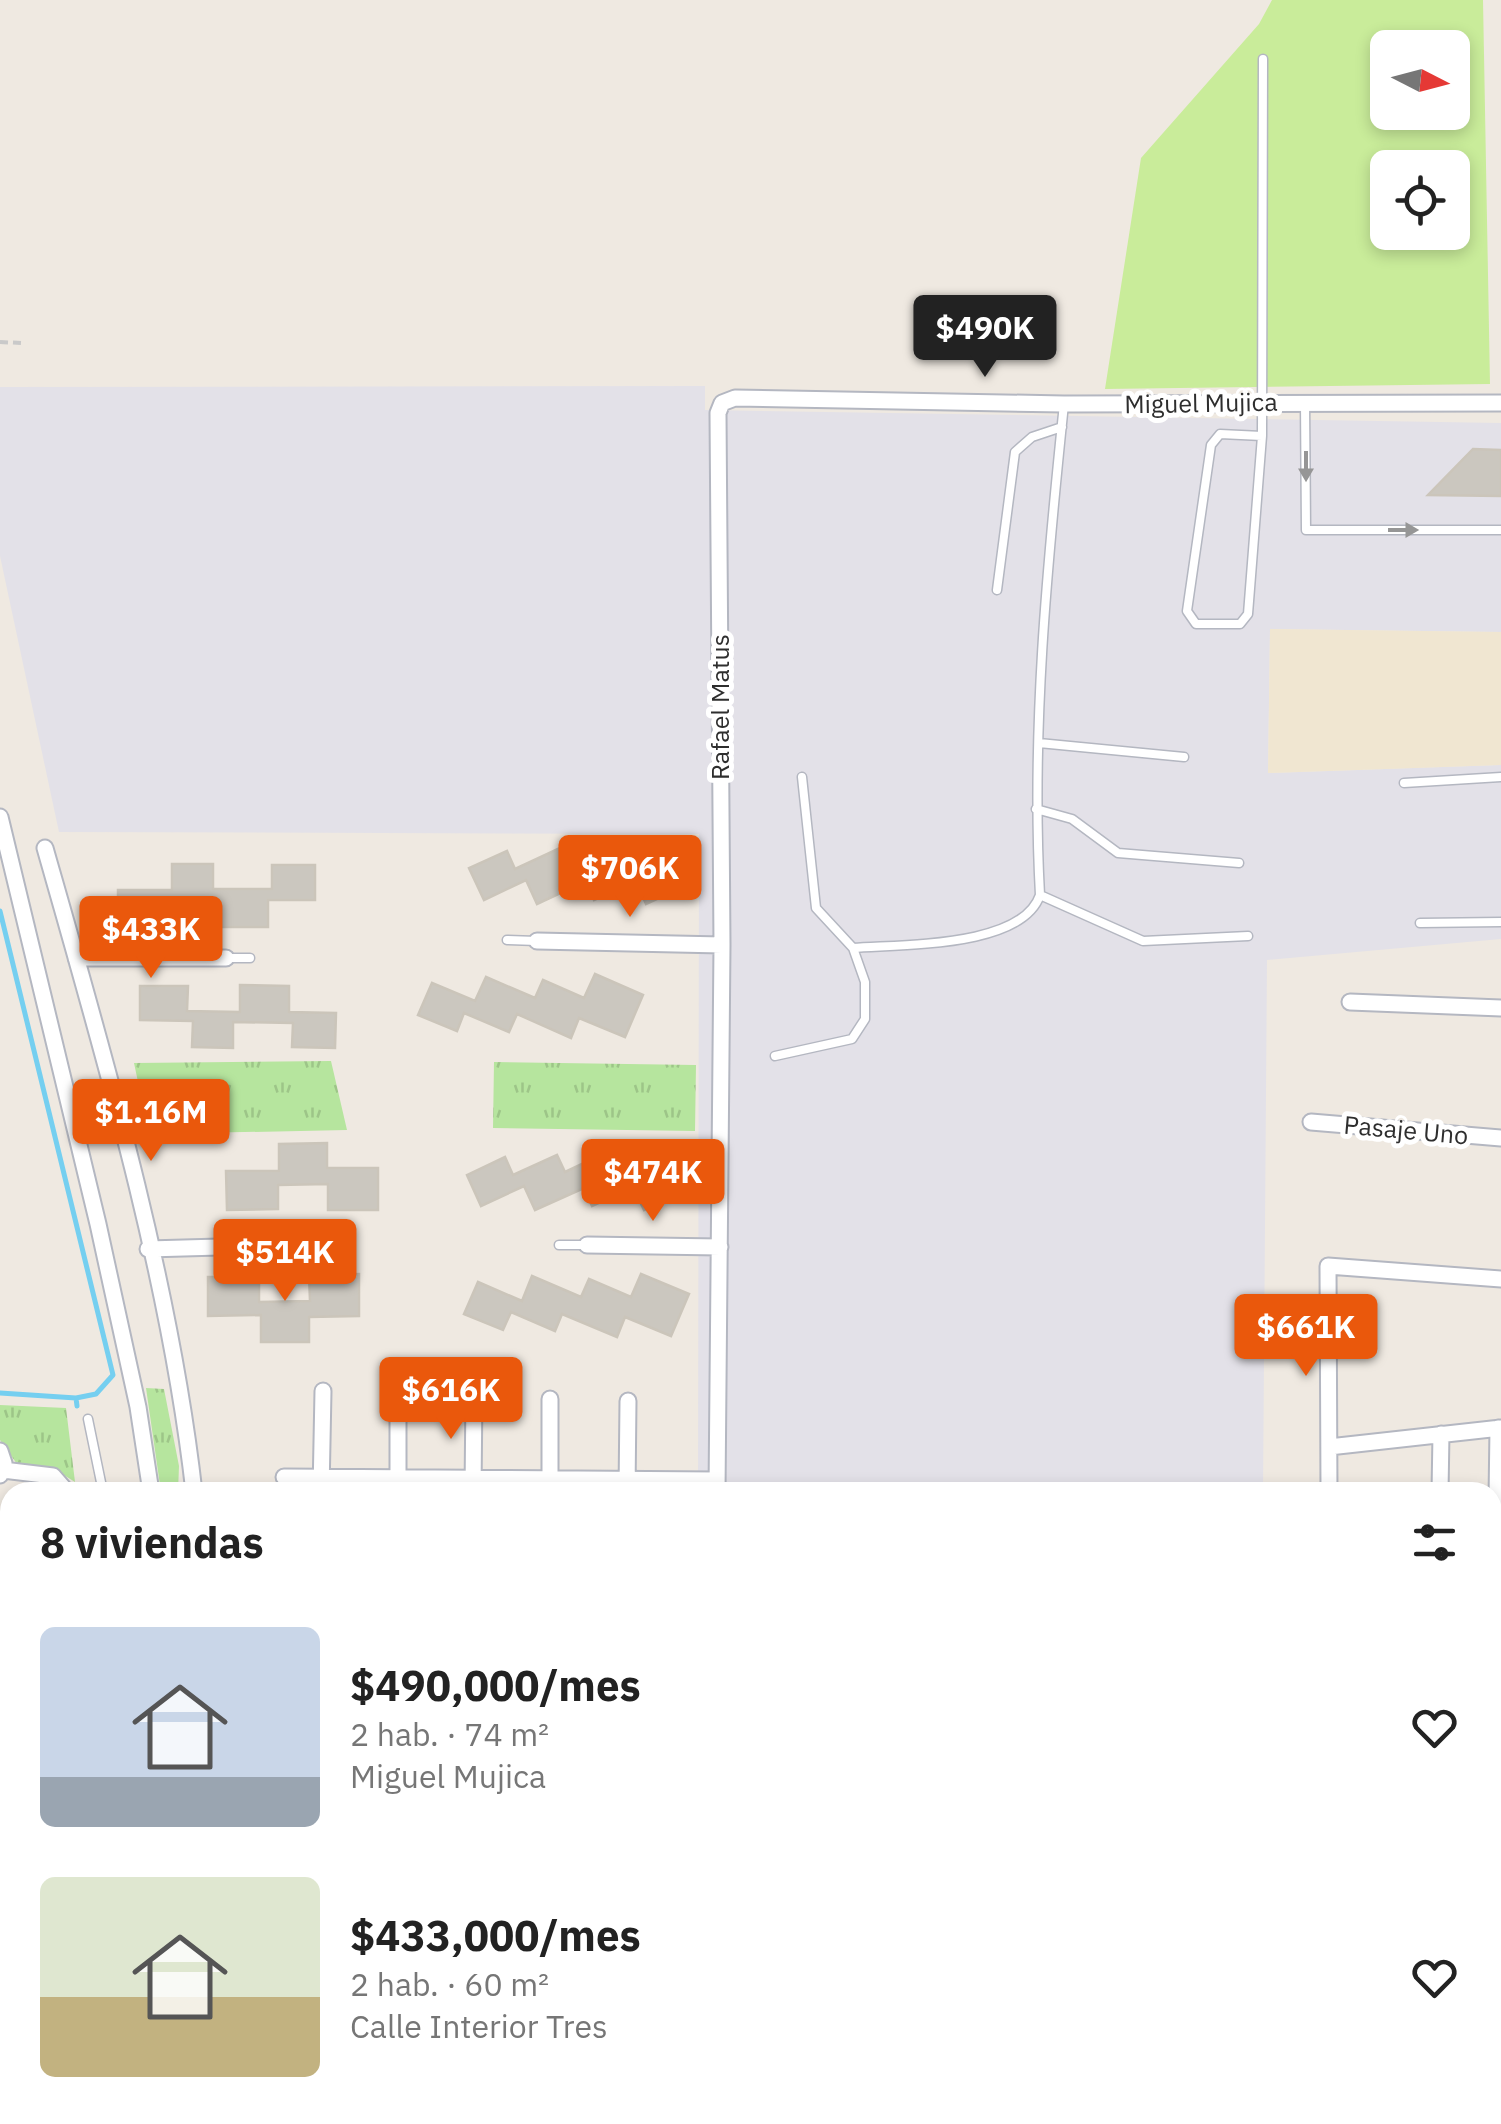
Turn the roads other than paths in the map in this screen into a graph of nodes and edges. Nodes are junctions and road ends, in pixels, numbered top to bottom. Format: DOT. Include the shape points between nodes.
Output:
graph roads {
  1 [pos="1263,59"];
  2 [pos="1305,402"];
  3 [pos="722,403"];
  4 [pos="1264,403"];
  5 [pos="1501,403"];
  6 [pos="1064,404"];
  7 [pos="1062,427"];
  8 [pos="1262,436"];
  9 [pos="1501,530"];
  10 [pos="997,590"];
  11 [pos="1039,743"];
  12 [pos="1184,756"];
  13 [pos="802,776"];
  14 [pos="1501,777"];
  15 [pos="1404,783"];
  16 [pos="1036,809"];
  17 [pos="0,817"];
  18 [pos="45,848"];
  19 [pos="1239,864"];
  20 [pos="1040,895"];
  21 [pos="1420,922"];
  22 [pos="1501,922"];
  23 [pos="1248,936"];
  24 [pos="507,940"];
  25 [pos="538,941"];
  26 [pos="722,945"];
  27 [pos="853,948"];
  28 [pos="76,958"];
  29 [pos="226,958"];
  30 [pos="250,958"];
  31 [pos="1350,1002"];
  32 [pos="1501,1008"];
  33 [pos="774,1056"];
  34 [pos="1311,1122"];
  35 [pos="1501,1138"];
  36 [pos="280,1244"];
  37 [pos="559,1245"];
  38 [pos="586,1245"];
  39 [pos="255,1246"];
  40 [pos="720,1247"];
  41 [pos="148,1248"];
  42 [pos="1501,1279"];
  43 [pos="398,1390"];
  44 [pos="322,1391"];
  45 [pos="474,1392"];
  46 [pos="550,1399"];
  47 [pos="628,1401"];
  48 [pos="88,1419"];
  49 [pos="1499,1428"];
  50 [pos="1441,1434"];
  51 [pos="1329,1447"];
  52 [pos="0,1451"];
  53 [pos="1,1472"];
  54 [pos="284,1477"];
  55 [pos="58,1482"];
  56 [pos="101,1482"];
  57 [pos="149,1482"];
  58 [pos="192,1482"];
  59 [pos="307,1482"];
  60 [pos="321,1482"];
  61 [pos="398,1482"];
  62 [pos="474,1482"];
  63 [pos="550,1482"];
  64 [pos="627,1482"];
  65 [pos="717,1482"];
  66 [pos="1330,1482"];
  67 [pos="1440,1482"];
  68 [pos="1497,1482"];
  1 -- 4 [label="lane"];
  2 -- 4 [label="street, Miguel Mujica"];
  2 -- 5 [label="street, Miguel Mujica"];
  2 -- 9 [label="lane, one-way" via="1306,530"];
  3 -- 6 [label="street, Miguel Mujica" via="736,398"];
  3 -- 26 [label="street, Rafael Matus"];
  4 -- 6 [label="street, Miguel Mujica"];
  4 -- 8 [label="lane"];
  6 -- 7 [label="lane"];
  7 -- 10 [label="lane" via="1032,437 1015,452"];
  7 -- 11 [label="lane"];
  8 -- 8 [label="lane" via="1248,614 1240,624 1196,624 1188,612 1214,438"];
  11 -- 12 [label="lane"];
  11 -- 16 [label="lane"];
  13 -- 27 [label="lane" via="816,908"];
  14 -- 15 [label="lane"];
  16 -- 19 [label="lane" via="1072,819 1118,853"];
  16 -- 20 [label="lane"];
  17 -- 57 [label="street" via="95,1208"];
  18 -- 28 [label="street"];
  20 -- 23 [label="lane" via="1143,941"];
  20 -- 27 [label="lane" via="1028,917 1014,925 954,940"];
  21 -- 22 [label="lane"];
  24 -- 25 [label="lane"];
  25 -- 26 [label="street"];
  26 -- 40 [label="street, Rafael Matus"];
  27 -- 33 [label="lane" via="866,982 865,1018 852,1039"];
  28 -- 29 [label="street"];
  28 -- 41 [label="street"];
  29 -- 30 [label="lane"];
  31 -- 32 [label="street"];
  34 -- 35 [label="street, Pasaje Uno"];
  36 -- 39 [label="lane"];
  37 -- 38 [label="lane"];
  38 -- 40 [label="street"];
  39 -- 41 [label="street"];
  40 -- 65 [label="street, Rafael Matus"];
  41 -- 58 [label="street"];
  42 -- 51 [label="street" via="1328,1266"];
  43 -- 61 [label="street"];
  44 -- 60 [label="street"];
  45 -- 62 [label="street"];
  46 -- 63 [label="street"];
  47 -- 64 [label="street"];
  48 -- 56 [label="lane"];
  49 -- 50 [label="street"];
  49 -- 68 [label="street"];
  50 -- 51 [label="street"];
  50 -- 67 [label="street"];
  51 -- 66 [label="street"];
  52 -- 53 [label="street"];
  53 -- 55 [label="street"];
  54 -- 59 [label="street"];
}
